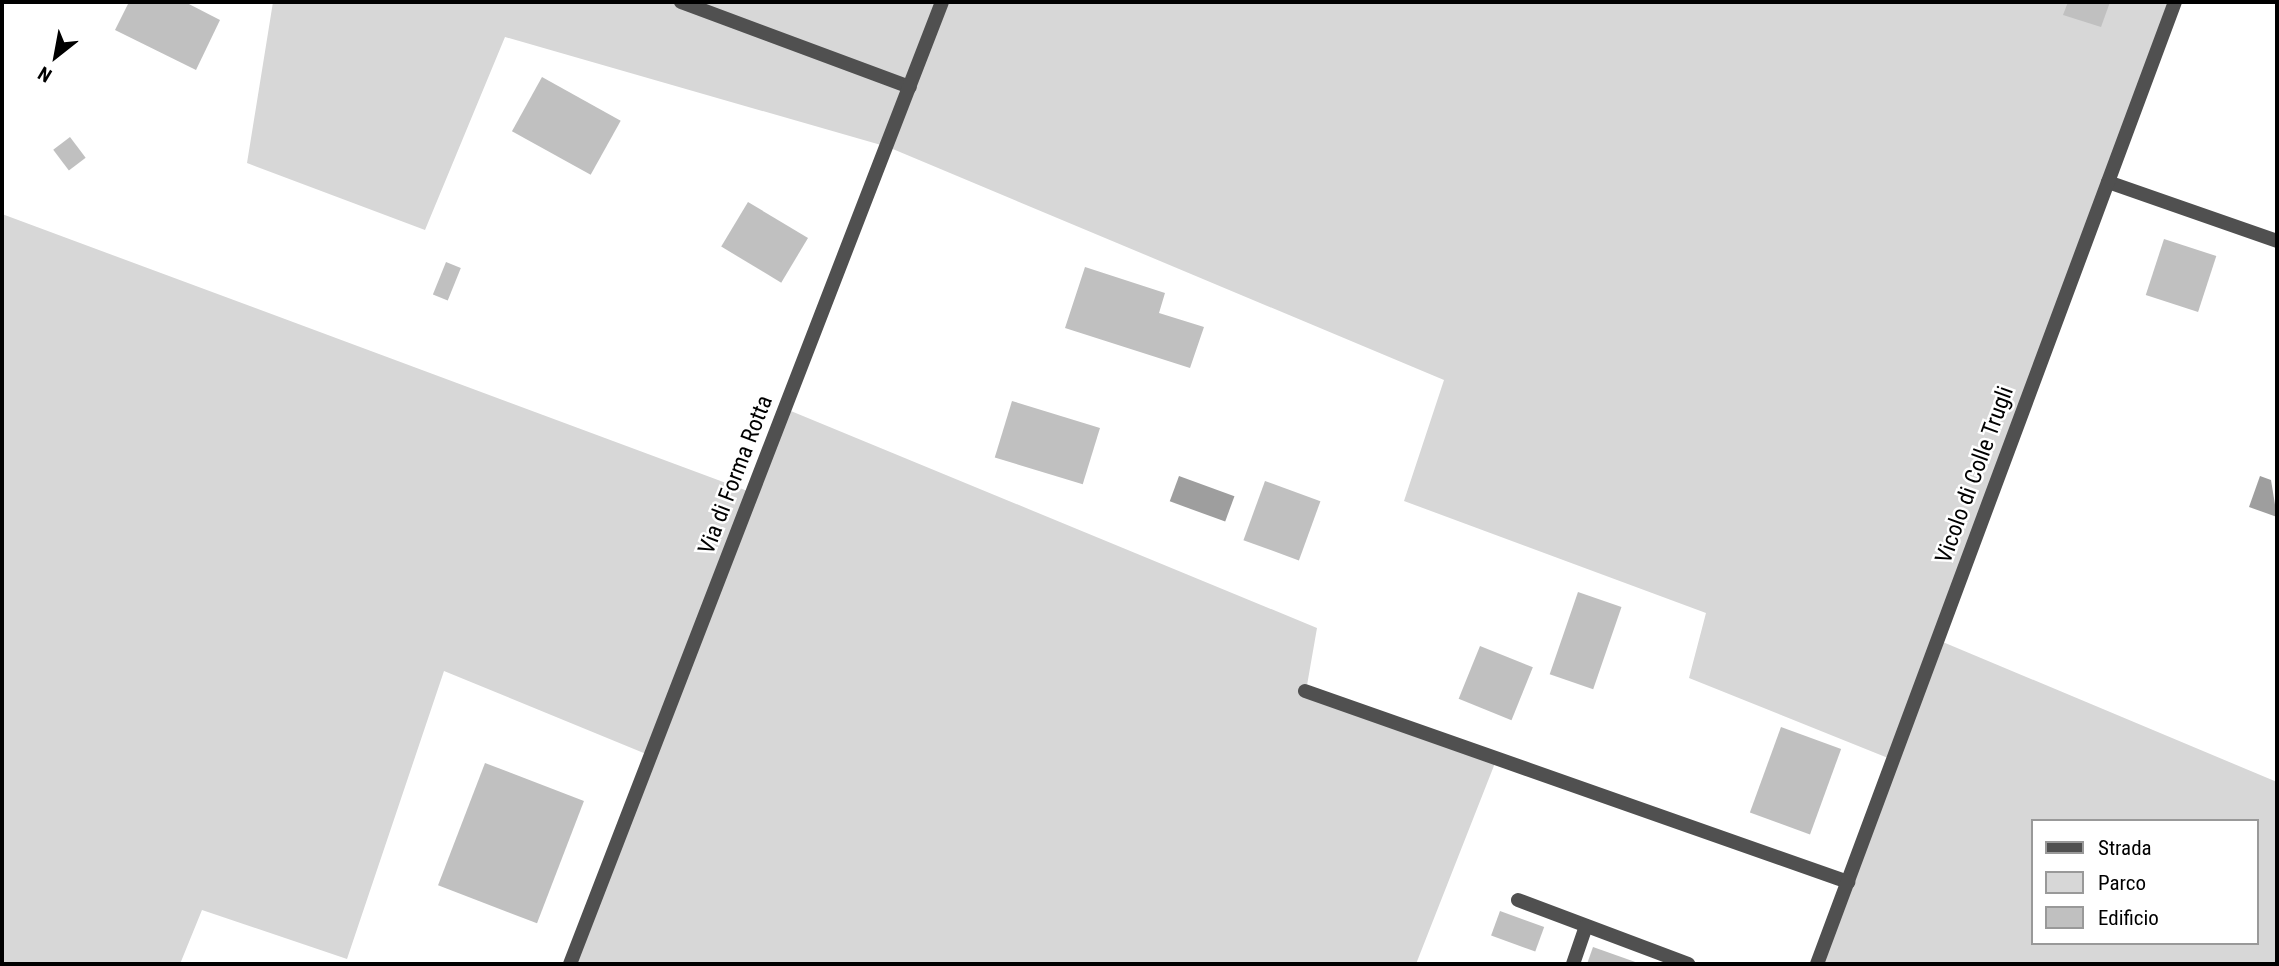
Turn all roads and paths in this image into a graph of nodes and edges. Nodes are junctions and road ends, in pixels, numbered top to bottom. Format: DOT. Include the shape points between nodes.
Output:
graph roads {
  1 [pos="681,2"];
  2 [pos="942,2"];
  3 [pos="2175,2"];
  4 [pos="911,87"];
  5 [pos="2108,182"];
  6 [pos="2277,241"];
  7 [pos="1305,691"];
  8 [pos="1848,882"];
  9 [pos="1518,900"];
  10 [pos="1586,926"];
  11 [pos="570,964"];
  12 [pos="1573,964"];
  13 [pos="1688,964"];
  14 [pos="1817,964"];
  1 -- 4 [label="street"];
  2 -- 4 [label="street, Via di Forma Rotta"];
  3 -- 5 [label="street, Vicolo di Colle Trugli"];
  4 -- 11 [label="street, Via di Forma Rotta"];
  5 -- 6 [label="street"];
  5 -- 8 [label="street, Vicolo di Colle Trugli"];
  7 -- 8 [label="street"];
  8 -- 14 [label="street, Vicolo di Colle Trugli"];
  9 -- 10 [label="street"];
  10 -- 12 [label="street"];
  10 -- 13 [label="street"];
}
